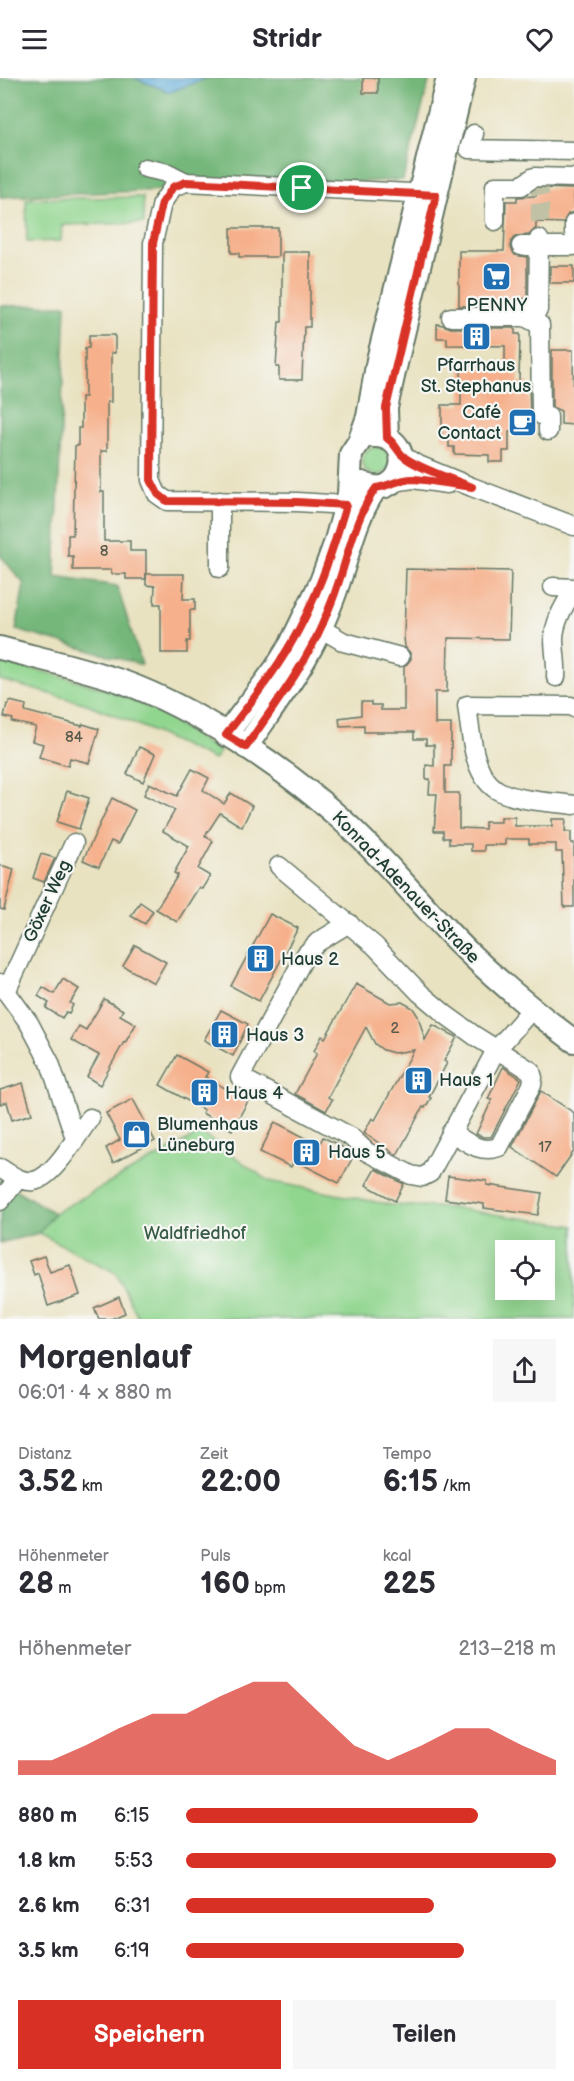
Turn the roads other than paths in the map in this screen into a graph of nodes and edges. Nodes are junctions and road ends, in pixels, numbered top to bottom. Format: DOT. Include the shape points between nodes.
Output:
graph roads {
  1 [pos="448,78"];
  2 [pos="464,78"];
  3 [pos="474,134"];
  4 [pos="541,150"];
  5 [pos="574,151"];
  6 [pos="145,168"];
  7 [pos="574,178"];
  8 [pos="186,182"];
  9 [pos="540,182"];
  10 [pos="427,194"];
  11 [pos="495,221"];
  12 [pos="574,223"];
  13 [pos="574,233"];
  14 [pos="574,246"];
  15 [pos="451,317"];
  16 [pos="525,317"];
  17 [pos="548,431"];
  18 [pos="359,442"];
  19 [pos="394,446"];
  20 [pos="351,468"];
  21 [pos="384,485"];
  22 [pos="472,487"];
  23 [pos="220,501"];
  24 [pos="346,505"];
  25 [pos="534,510"];
  26 [pos="574,526"];
  27 [pos="574,531"];
  28 [pos="220,568"];
  29 [pos="553,587"];
  30 [pos="574,589"];
  31 [pos="321,628"];
  32 [pos="0,648"];
  33 [pos="400,657"];
  34 [pos="556,677"];
  35 [pos="574,708"];
  36 [pos="226,735"];
  37 [pos="246,747"];
  38 [pos="574,805"];
  39 [pos="74,843"];
  40 [pos="279,866"];
  41 [pos="349,923"];
  42 [pos="3,988"];
  43 [pos="532,1009"];
  44 [pos="574,1041"];
  45 [pos="496,1050"];
  46 [pos="90,1118"];
  47 [pos="451,1132"];
  48 [pos="75,1138"];
  49 [pos="0,1168"];
  50 [pos="18,1179"];
  51 [pos="0,1202"];
  1 -- 10 [label="main road"];
  2 -- 10 [label="main road"];
  3 -- 4 [label="street" via="469,149"];
  4 -- 5 [label="street"];
  4 -- 9 [label="street"];
  6 -- 8 [label="street"];
  7 -- 9 [label="street"];
  8 -- 10 [label="street"];
  8 -- 23 [label="street" via="173,187 162,203 153,243 151,480 167,501"];
  9 -- 11 [label="street" via="534,177 521,186 495,186"];
  10 -- 18 [label="main road" via="378,360 368,417"];
  10 -- 19 [label="main road" via="386,408"];
  12 -- 13 [label="street"];
  14 -- 16 [label="street" via="533,243 538,310 526,309"];
  15 -- 16 [label="street"];
  16 -- 17 [label="street" via="540,325 541,414 548,417"];
  18 -- 19 [label="main road" via="377,435"];
  18 -- 20 [label="main road" via="351,454"];
  19 -- 21 [label="main road" via="401,470"];
  19 -- 22 [label="street" via="416,464"];
  20 -- 21 [label="main road" via="360,482"];
  20 -- 24 [label="main road"];
  21 -- 22 [label="street" via="413,479"];
  21 -- 31 [label="main road" via="366,502 359,517"];
  22 -- 25 [label="street"];
  23 -- 24 [label="street"];
  23 -- 28 [label="street"];
  24 -- 36 [label="main road" via="321,582 291,644"];
  25 -- 26 [label="street"];
  25 -- 27 [label="street"];
  29 -- 30 [label="street"];
  30 -- 34 [label="street" via="556,625"];
  31 -- 33 [label="street" via="344,642"];
  31 -- 37 [label="main road"];
  32 -- 36 [label="main road, Konrad-Adenauer-Straße" via="123,682 177,705"];
  35 -- 38 [label="street" via="466,705 476,759 491,786 513,796"];
  36 -- 37 [label="main road, Konrad-Adenauer-Straße"];
  37 -- 43 [label="main road, Konrad-Adenauer-Straße" via="340,818 465,949"];
  39 -- 42 [label="street, Göxer Weg"];
  40 -- 41 [label="street"];
  41 -- 45 [label="street" via="420,993"];
  41 -- 47 [label="street" via="306,954 240,1077 351,1137 366,1152 411,1175 422,1177 430,1173"];
  42 -- 48 [label="street, Göxer Weg" via="29,1023 50,1063"];
  43 -- 44 [label="main road, Konrad-Adenauer-Straße"];
  43 -- 45 [label="street"];
  45 -- 47 [label="street"];
  45 -- 47 [label="street" via="531,1071 533,1078 499,1147 481,1150"];
  46 -- 48 [label="street"];
  48 -- 50 [label="street" via="48,1174 34,1181"];
  49 -- 50 [label="street"];
  50 -- 51 [label="street"];
}
